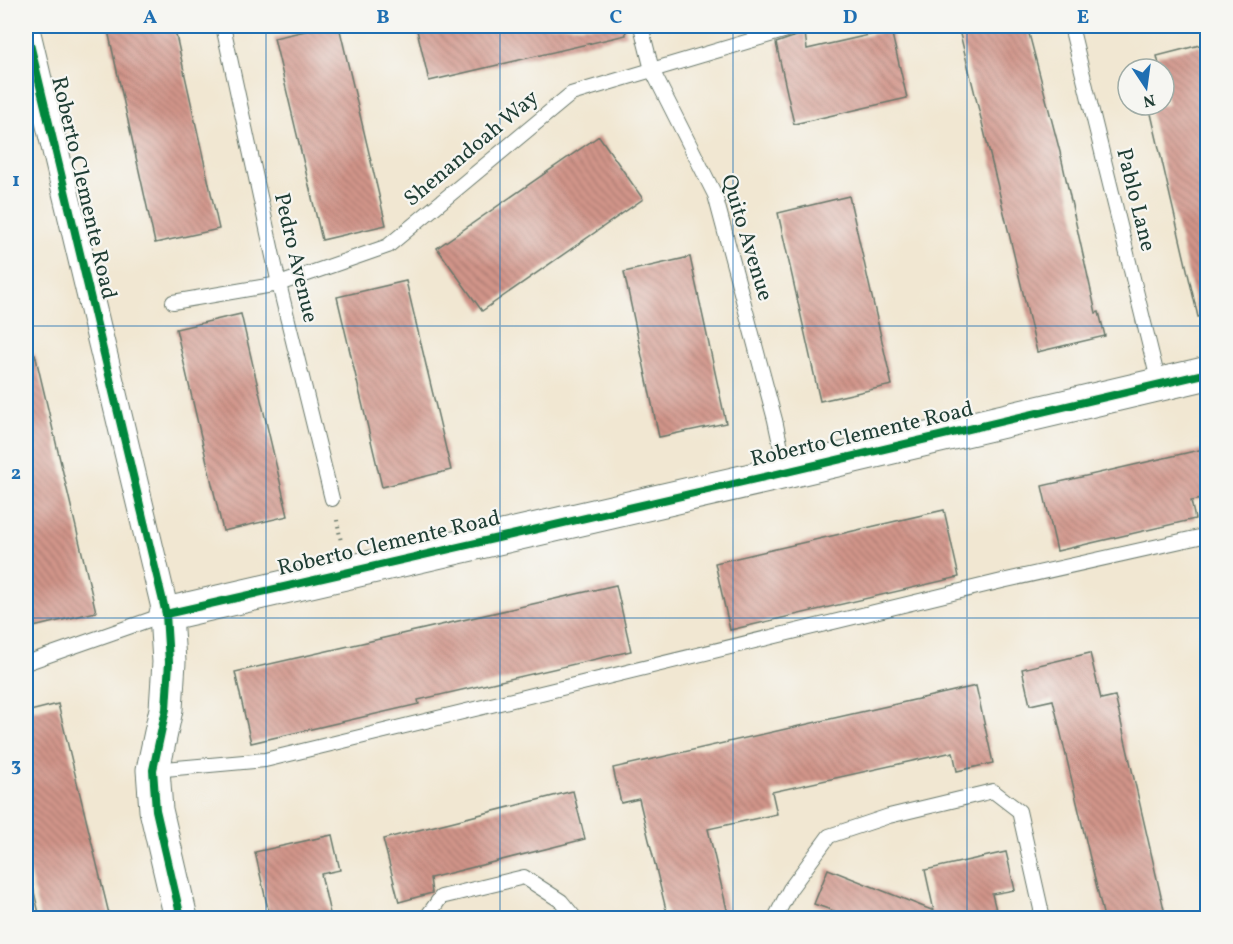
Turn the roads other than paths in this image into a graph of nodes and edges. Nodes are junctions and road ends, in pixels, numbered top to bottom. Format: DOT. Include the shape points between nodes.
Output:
graph roads {
  1 [pos="223,26"];
  2 [pos="641,26"];
  3 [pos="800,26"];
  4 [pos="1071,26"];
  5 [pos="26,27"];
  6 [pos="652,70"];
  7 [pos="279,284"];
  8 [pos="173,302"];
  9 [pos="1208,373"];
  10 [pos="1159,384"];
  11 [pos="786,472"];
  12 [pos="332,499"];
  13 [pos="1208,535"];
  14 [pos="166,614"];
  15 [pos="26,663"];
  16 [pos="153,770"];
  17 [pos="181,918"];
  18 [pos="426,918"];
  19 [pos="575,918"];
  20 [pos="775,918"];
  21 [pos="1043,918"];
  1 -- 7 [label="lane, Pedro Avenue"];
  2 -- 6 [label="lane, Quito Avenue"];
  3 -- 6 [label="lane, Shenandoah Way"];
  4 -- 10 [label="lane, Pablo Lane"];
  5 -- 14 [label="street, Roberto Clemente Road"];
  6 -- 7 [label="lane, Shenandoah Way" via="571,94 388,246"];
  6 -- 11 [label="lane, Quito Avenue" via="715,195"];
  7 -- 8 [label="lane, Shenandoah Way"];
  7 -- 12 [label="lane, Pedro Avenue"];
  9 -- 10 [label="street, Roberto Clemente Road"];
  10 -- 11 [label="street, Roberto Clemente Road"];
  11 -- 14 [label="street, Roberto Clemente Road"];
  13 -- 16 [label="lane" via="1002,581 265,760"];
  14 -- 15 [label="lane"];
  14 -- 16 [label="street" via="166,709"];
  16 -- 17 [label="street" via="156,810"];
  18 -- 19 [label="lane" via="441,897 524,878 561,901"];
  20 -- 21 [label="lane" via="790,889 829,836 889,816 993,791 1019,811"];
}
